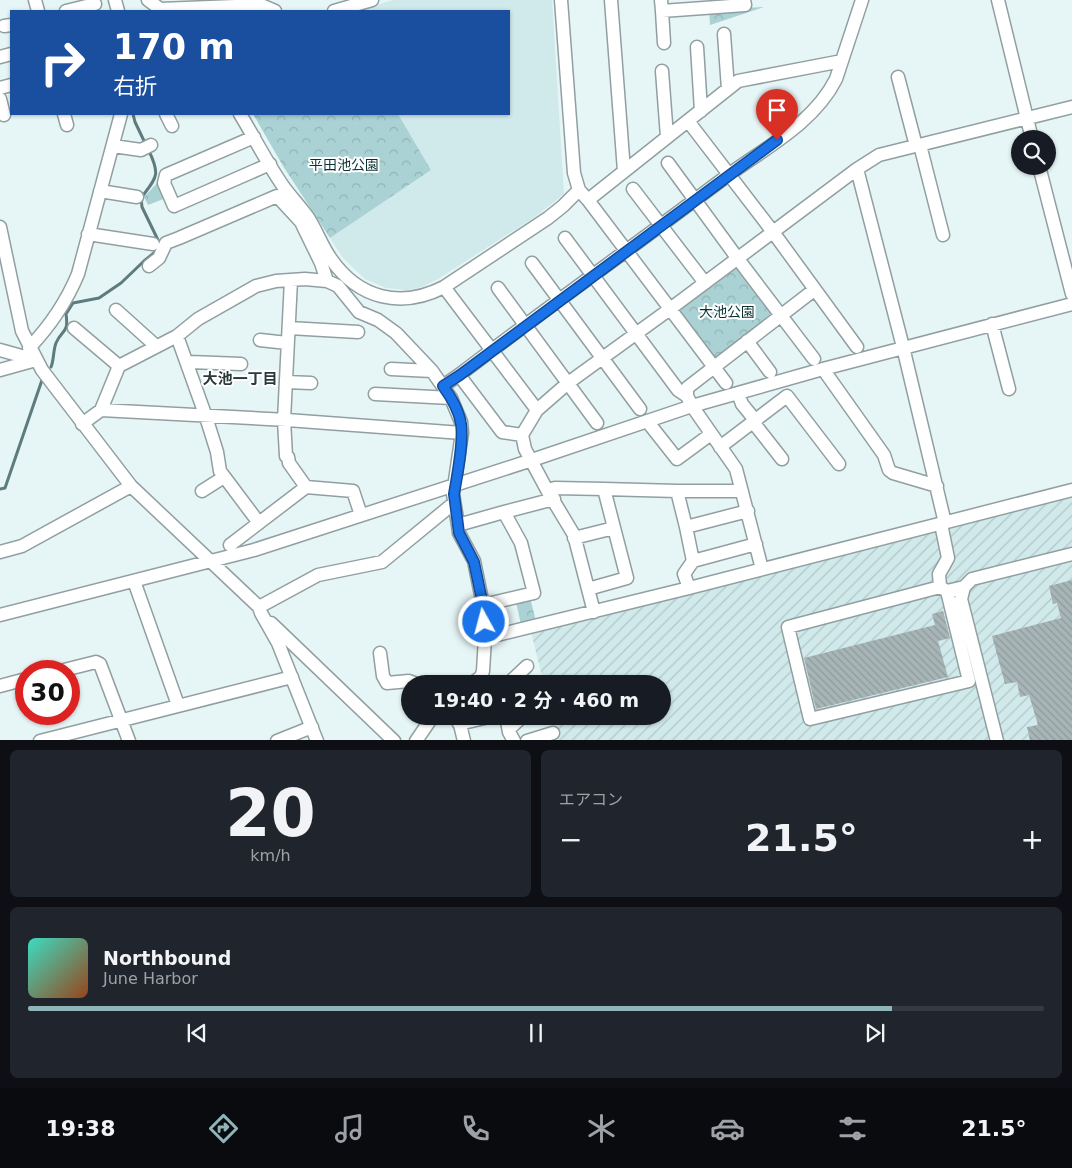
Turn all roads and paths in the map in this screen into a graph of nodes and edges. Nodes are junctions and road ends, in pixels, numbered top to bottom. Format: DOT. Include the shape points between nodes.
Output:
graph roads {
  1 [pos="148,0"];
  2 [pos="372,0"];
  3 [pos="561,0"];
  4 [pos="611,0"];
  5 [pos="744,0"];
  6 [pos="998,0"];
  7 [pos="864,1"];
  8 [pos="95,5"];
  9 [pos="661,6"];
  10 [pos="71,10"];
  11 [pos="162,10"];
  12 [pos="273,10"];
  13 [pos="337,10"];
  14 [pos="724,34"];
  15 [pos="664,43"];
  16 [pos="697,47"];
  17 [pos="842,61"];
  18 [pos="662,71"];
  19 [pos="898,77"];
  20 [pos="728,89"];
  21 [pos="0,99"];
  22 [pos="1072,107"];
  23 [pos="701,110"];
  24 [pos="5,115"];
  25 [pos="121,115"];
  26 [pos="241,115"];
  27 [pos="1027,118"];
  28 [pos="688,121"];
  29 [pos="1030,130"];
  30 [pos="254,137"];
  31 [pos="667,137"];
  32 [pos="918,145"];
  33 [pos="113,146"];
  34 [pos="146,148"];
  35 [pos="668,163"];
  36 [pos="270,164"];
  37 [pos="857,169"];
  38 [pos="624,171"];
  39 [pos="729,174"];
  40 [pos="1041,175"];
  41 [pos="633,189"];
  42 [pos="100,190"];
  43 [pos="579,190"];
  44 [pos="137,197"];
  45 [pos="588,200"];
  46 [pos="696,200"];
  47 [pos="304,220"];
  48 [pos="661,224"];
  49 [pos="0,227"];
  50 [pos="773,232"];
  51 [pos="88,234"];
  52 [pos="943,235"];
  53 [pos="565,238"];
  54 [pos="153,244"];
  55 [pos="627,251"];
  56 [pos="738,258"];
  57 [pos="532,263"];
  58 [pos="149,266"];
  59 [pos="593,276"];
  60 [pos="291,280"];
  61 [pos="327,281"];
  62 [pos="705,283"];
  63 [pos="444,287"];
  64 [pos="498,288"];
  65 [pos="814,290"];
  66 [pos="1072,294"];
  67 [pos="560,300"];
  68 [pos="1072,304"];
  69 [pos="670,309"];
  70 [pos="116,310"];
  71 [pos="781,315"];
  72 [pos="992,324"];
  73 [pos="525,326"];
  74 [pos="74,328"];
  75 [pos="289,328"];
  76 [pos="358,332"];
  77 [pos="636,334"];
  78 [pos="177,336"];
  79 [pos="260,340"];
  80 [pos="747,341"];
  81 [pos="287,342"];
  82 [pos="156,346"];
  83 [pos="857,347"];
  84 [pos="903,347"];
  85 [pos="29,348"];
  86 [pos="0,350"];
  87 [pos="492,350"];
  88 [pos="603,358"];
  89 [pos="36,360"];
  90 [pos="187,363"];
  91 [pos="241,364"];
  92 [pos="819,364"];
  93 [pos="119,366"];
  94 [pos="713,367"];
  95 [pos="391,369"];
  96 [pos="0,370"];
  97 [pos="432,371"];
  98 [pos="770,372"];
  99 [pos="460,375"];
  100 [pos="286,382"];
  101 [pos="311,383"];
  102 [pos="568,383"];
  103 [pos="726,384"];
  104 [pos="443,386"];
  105 [pos="1009,389"];
  106 [pos="738,393"];
  107 [pos="375,394"];
  108 [pos="452,398"];
  109 [pos="689,401"];
  110 [pos="640,409"];
  111 [pos="101,410"];
  112 [pos="537,410"];
  113 [pos="206,417"];
  114 [pos="284,420"];
  115 [pos="648,421"];
  116 [pos="754,421"];
  117 [pos="597,423"];
  118 [pos="82,424"];
  119 [pos="462,433"];
  120 [pos="711,434"];
  121 [pos="522,435"];
  122 [pos="720,447"];
  123 [pos="782,459"];
  124 [pos="532,460"];
  125 [pos="839,464"];
  126 [pos="224,477"];
  127 [pos="455,485"];
  128 [pos="131,486"];
  129 [pos="937,486"];
  130 [pos="306,487"];
  131 [pos="604,489"];
  132 [pos="1072,490"];
  133 [pos="202,491"];
  134 [pos="677,491"];
  135 [pos="742,491"];
  136 [pos="550,494"];
  137 [pos="454,503"];
  138 [pos="748,511"];
  139 [pos="504,512"];
  140 [pos="360,515"];
  141 [pos="258,523"];
  142 [pos="943,523"];
  143 [pos="458,525"];
  144 [pos="686,527"];
  145 [pos="614,528"];
  146 [pos="574,538"];
  147 [pos="756,544"];
  148 [pos="230,545"];
  149 [pos="0,552"];
  150 [pos="1072,554"];
  151 [pos="210,561"];
  152 [pos="694,561"];
  153 [pos="762,569"];
  154 [pos="134,581"];
  155 [pos="964,587"];
  156 [pos="689,588"];
  157 [pos="588,589"];
  158 [pos="943,589"];
  159 [pos="483,605"];
  160 [pos="260,610"];
  161 [pos="594,612"];
  162 [pos="0,615"];
  163 [pos="485,638"];
  164 [pos="380,653"];
  165 [pos="80,666"];
  166 [pos="527,666"];
  167 [pos="482,675"];
  168 [pos="518,675"];
  169 [pos="292,677"];
  170 [pos="15,682"];
  171 [pos="401,682"];
  172 [pos="0,686"];
  173 [pos="178,705"];
  174 [pos="122,720"];
  175 [pos="427,725"];
  176 [pos="460,725"];
  177 [pos="312,727"];
  178 [pos="553,733"];
  179 [pos="40,740"];
  180 [pos="129,740"];
  181 [pos="276,740"];
  182 [pos="317,740"];
  183 [pos="394,740"];
  184 [pos="416,740"];
  185 [pos="464,740"];
  186 [pos="527,740"];
  187 [pos="997,740"];
  1 -- 11 [label="street"];
  2 -- 13 [label="street"];
  3 -- 43 [label="street" via="574,173"];
  4 -- 38 [label="street"];
  5 -- 9 [label="street" via="745,5"];
  6 -- 27 [label="street"];
  7 -- 17 [label="street"];
  8 -- 10 [label="street"];
  9 -- 15 [label="street"];
  11 -- 12 [label="street" via="261,5"];
  14 -- 20 [label="street"];
  16 -- 23 [label="street"];
  17 -- 20 [label="street" via="738,81"];
  17 -- 39 [label="street" via="831,89 817,108"];
  18 -- 31 [label="street"];
  19 -- 32 [label="street"];
  20 -- 23 [label="street"];
  21 -- 24 [label="street"];
  22 -- 27 [label="street"];
  23 -- 28 [label="street"];
  25 -- 33 [label="street"];
  26 -- 30 [label="street"];
  27 -- 29 [label="street"];
  27 -- 32 [label="street"];
  28 -- 31 [label="street"];
  28 -- 39 [label="street"];
  30 -- 36 [label="street"];
  30 -- 36 [label="street" via="166,176 164,183 174,206"];
  31 -- 38 [label="street"];
  32 -- 37 [label="street" via="879,155"];
  32 -- 52 [label="street"];
  33 -- 34 [label="street"];
  33 -- 42 [label="street"];
  35 -- 46 [label="street"];
  36 -- 47 [label="street"];
  37 -- 50 [label="street"];
  37 -- 84 [label="street"];
  38 -- 45 [label="street"];
  39 -- 46 [label="street"];
  39 -- 50 [label="street"];
  40 -- 66 [label="street"];
  41 -- 48 [label="street"];
  42 -- 44 [label="street"];
  42 -- 51 [label="street"];
  43 -- 45 [label="street"];
  43 -- 63 [label="street" via="548,218"];
  45 -- 55 [label="street"];
  46 -- 48 [label="street"];
  46 -- 56 [label="street"];
  47 -- 58 [label="street" via="277,196 166,243 159,258"];
  47 -- 61 [label="street"];
  47 -- 63 [label="street" via="345,275 367,292 380,297 409,298"];
  48 -- 55 [label="street"];
  48 -- 62 [label="street"];
  49 -- 85 [label="street" via="19,319"];
  50 -- 56 [label="street"];
  50 -- 65 [label="street"];
  51 -- 54 [label="street"];
  51 -- 85 [label="street" via="70,294 60,312"];
  53 -- 59 [label="street"];
  55 -- 59 [label="street"];
  55 -- 69 [label="street"];
  56 -- 62 [label="street"];
  56 -- 71 [label="street"];
  57 -- 67 [label="street"];
  59 -- 67 [label="street"];
  59 -- 77 [label="street"];
  60 -- 61 [label="street"];
  60 -- 75 [label="street"];
  60 -- 78 [label="street" via="256,286 198,319"];
  61 -- 97 [label="street" via="338,286 359,312 396,333"];
  62 -- 69 [label="street"];
  63 -- 87 [label="street"];
  64 -- 73 [label="street"];
  65 -- 71 [label="street"];
  65 -- 83 [label="street"];
  67 -- 73 [label="street"];
  67 -- 88 [label="street"];
  68 -- 72 [label="street"];
  69 -- 77 [label="street"];
  69 -- 94 [label="street"];
  70 -- 82 [label="street"];
  71 -- 80 [label="street"];
  71 -- 92 [label="street"];
  72 -- 84 [label="street"];
  72 -- 105 [label="street"];
  73 -- 87 [label="street"];
  73 -- 102 [label="street"];
  74 -- 93 [label="street"];
  75 -- 76 [label="street"];
  75 -- 81 [label="street"];
  77 -- 88 [label="street"];
  77 -- 109 [label="street"];
  78 -- 82 [label="street"];
  78 -- 90 [label="street"];
  79 -- 81 [label="street"];
  80 -- 94 [label="street"];
  80 -- 98 [label="street"];
  81 -- 100 [label="street"];
  82 -- 93 [label="street"];
  84 -- 92 [label="street"];
  84 -- 129 [label="street"];
  85 -- 89 [label="street"];
  86 -- 89 [label="street"];
  87 -- 99 [label="street"];
  87 -- 112 [label="street"];
  88 -- 102 [label="street"];
  88 -- 110 [label="street"];
  89 -- 96 [label="street"];
  89 -- 118 [label="street"];
  90 -- 91 [label="street"];
  90 -- 113 [label="street"];
  92 -- 106 [label="street"];
  92 -- 129 [label="street" via="884,455 889,470"];
  93 -- 111 [label="street"];
  94 -- 103 [label="street"];
  94 -- 109 [label="street" via="688,388"];
  95 -- 97 [label="street"];
  97 -- 104 [label="street"];
  99 -- 104 [label="street"];
  99 -- 121 [label="street" via="502,432"];
  100 -- 101 [label="street"];
  100 -- 114 [label="street"];
  102 -- 112 [label="street"];
  102 -- 117 [label="street"];
  104 -- 108 [label="street"];
  106 -- 109 [label="street"];
  106 -- 116 [label="street"];
  107 -- 108 [label="street"];
  108 -- 119 [label="street"];
  109 -- 115 [label="street"];
  109 -- 120 [label="street"];
  111 -- 113 [label="street"];
  111 -- 118 [label="street"];
  112 -- 121 [label="street"];
  113 -- 114 [label="street"];
  113 -- 126 [label="street"];
  114 -- 119 [label="street"];
  114 -- 130 [label="street" via="286,456"];
  115 -- 120 [label="street" via="677,460"];
  115 -- 124 [label="street"];
  116 -- 122 [label="street"];
  116 -- 123 [label="street"];
  116 -- 125 [label="street" via="787,396"];
  118 -- 128 [label="street"];
  119 -- 127 [label="street"];
  120 -- 122 [label="street"];
  121 -- 124 [label="street"];
  122 -- 135 [label="street" via="736,469"];
  124 -- 127 [label="street"];
  124 -- 136 [label="street"];
  126 -- 133 [label="street"];
  126 -- 141 [label="street"];
  127 -- 137 [label="street"];
  127 -- 140 [label="street"];
  128 -- 149 [label="street" via="22,546"];
  128 -- 151 [label="street"];
  129 -- 142 [label="street"];
  130 -- 140 [label="street" via="353,491"];
  130 -- 141 [label="street"];
  131 -- 134 [label="street"];
  131 -- 136 [label="street" via="555,488"];
  131 -- 145 [label="street"];
  132 -- 142 [label="street"];
  134 -- 135 [label="street"];
  134 -- 144 [label="street"];
  135 -- 138 [label="street"];
  136 -- 139 [label="street"];
  136 -- 146 [label="street"];
  137 -- 143 [label="street"];
  137 -- 160 [label="street" via="382,562 318,575"];
  138 -- 144 [label="street"];
  138 -- 147 [label="street"];
  139 -- 143 [label="street"];
  139 -- 159 [label="street" via="521,543 534,593"];
  140 -- 151 [label="street"];
  141 -- 148 [label="street"];
  142 -- 153 [label="street"];
  142 -- 158 [label="street" via="948,558 939,574"];
  143 -- 159 [label="street" via="474,562"];
  144 -- 152 [label="street"];
  145 -- 146 [label="street"];
  145 -- 157 [label="street" via="627,578"];
  146 -- 157 [label="street"];
  147 -- 152 [label="street"];
  147 -- 153 [label="street"];
  150 -- 155 [label="street" via="972,579"];
  151 -- 154 [label="street"];
  151 -- 160 [label="street"];
  152 -- 156 [label="street" via="684,574"];
  153 -- 156 [label="street"];
  154 -- 162 [label="street"];
  154 -- 173 [label="street"];
  155 -- 158 [label="street"];
  155 -- 187 [label="street" via="961,599"];
  156 -- 161 [label="street"];
  157 -- 161 [label="street"];
  158 -- 158 [label="street" via="788,627 810,719 969,681"];
  159 -- 163 [label="street"];
  160 -- 169 [label="street"];
  160 -- 183 [label="street"];
  161 -- 163 [label="street"];
  163 -- 167 [label="street"];
  164 -- 171 [label="street" via="387,683"];
  165 -- 174 [label="street" via="100,664"];
  166 -- 168 [label="street"];
  169 -- 173 [label="street"];
  169 -- 177 [label="street"];
  170 -- 172 [label="street"];
  173 -- 174 [label="street"];
  174 -- 179 [label="street"];
  174 -- 180 [label="street"];
  175 -- 184 [label="street"];
  176 -- 185 [label="street"];
  177 -- 181 [label="street"];
  177 -- 182 [label="street"];
  178 -- 186 [label="street"];
}
